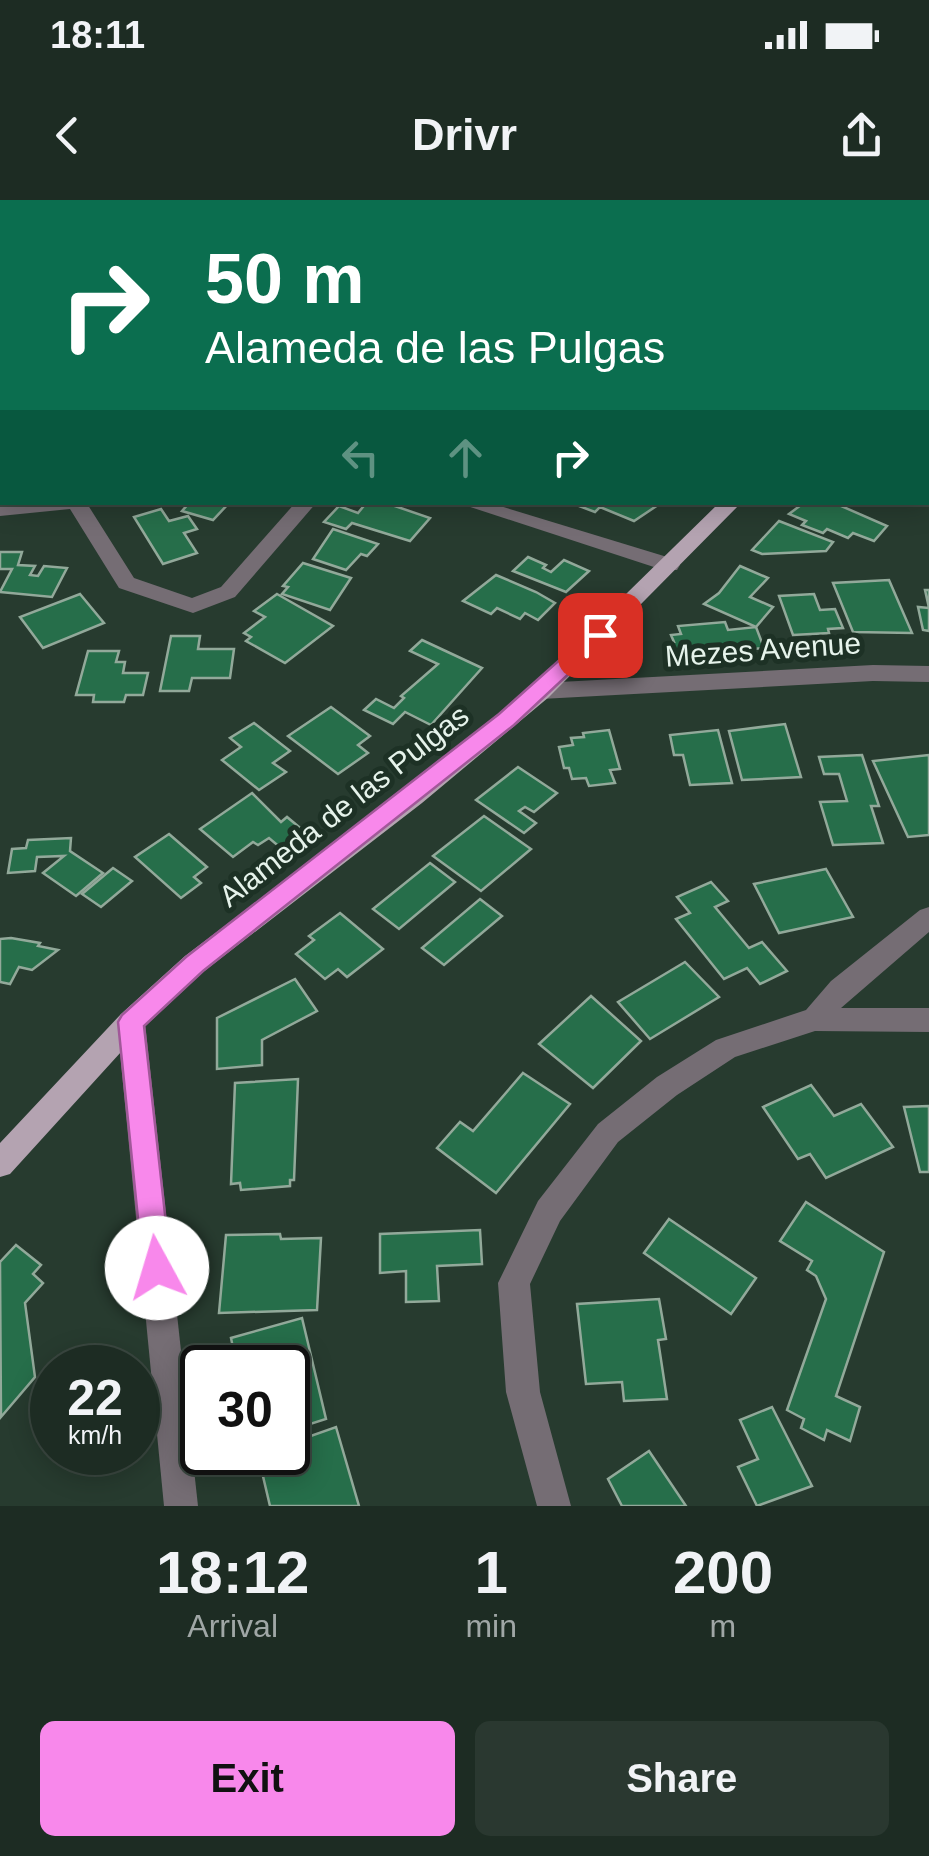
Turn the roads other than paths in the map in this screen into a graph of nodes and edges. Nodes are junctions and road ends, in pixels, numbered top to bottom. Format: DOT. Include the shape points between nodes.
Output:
graph roads {
  1 [pos="48,505"];
  2 [pos="78,505"];
  3 [pos="304,505"];
  4 [pos="474,505"];
  5 [pos="729,505"];
  6 [pos="0,510"];
  7 [pos="670,566"];
  8 [pos="929,674"];
  9 [pos="542,691"];
  10 [pos="929,918"];
  11 [pos="815,1019"];
  12 [pos="929,1020"];
  13 [pos="131,1022"];
  14 [pos="0,1164"];
  15 [pos="182,1506"];
  16 [pos="554,1506"];
  1 -- 6 [label="street"];
  2 -- 3 [label="street" via="126,583 193,606 228,592"];
  4 -- 7 [label="street"];
  5 -- 7 [label="main road, Alameda de las Pulgas"];
  7 -- 9 [label="main road, Alameda de las Pulgas"];
  8 -- 9 [label="street, Mezes Avenue"];
  9 -- 13 [label="main road, Alameda de las Pulgas" via="194,964"];
  10 -- 11 [label="street" via="841,989"];
  11 -- 12 [label="street"];
  11 -- 16 [label="street" via="726,1048 667,1086 608,1133 548,1211 514,1283 523,1392"];
  13 -- 14 [label="main road, Alameda de las Pulgas"];
  13 -- 15 [label="street"];
}
